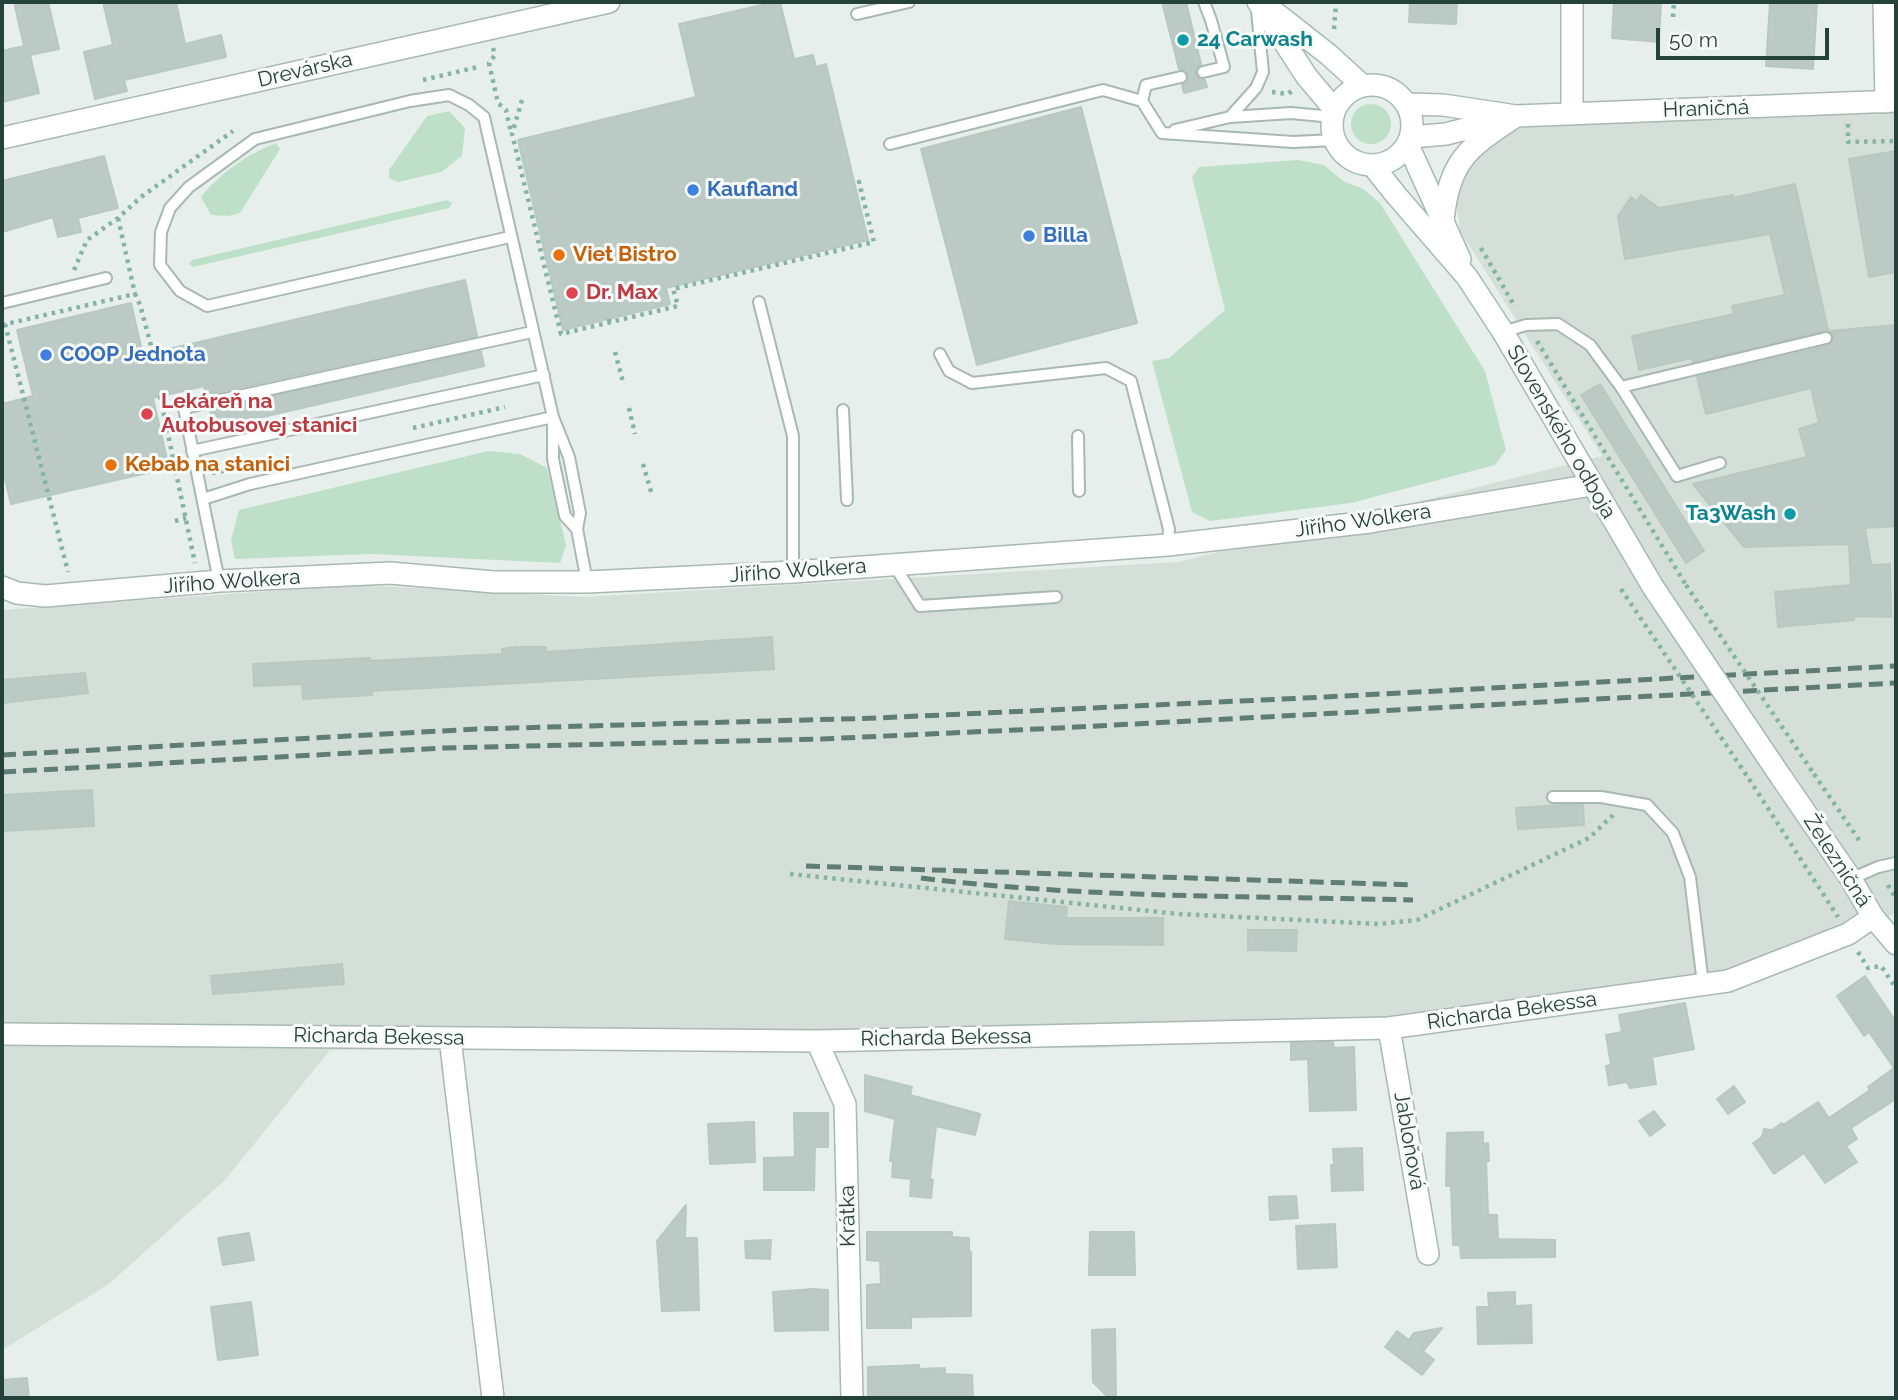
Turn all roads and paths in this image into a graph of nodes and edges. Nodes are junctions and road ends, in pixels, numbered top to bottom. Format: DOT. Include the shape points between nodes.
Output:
graph roads {
  1 [pos="609,2"];
  2 [pos="909,2"];
  3 [pos="1204,2"];
  4 [pos="1258,2"];
  5 [pos="1336,2"];
  6 [pos="1573,2"];
  7 [pos="1674,2"];
  8 [pos="1884,2"];
  9 [pos="857,14"];
  10 [pos="1673,17"];
  11 [pos="1334,29"];
  12 [pos="1891,48"];
  13 [pos="489,63"];
  14 [pos="1203,72"];
  15 [pos="1181,77"];
  16 [pos="1300,84"];
  17 [pos="1363,86"];
  18 [pos="1264,91"];
  19 [pos="522,100"];
  20 [pos="1142,101"];
  21 [pos="1891,102"];
  22 [pos="1407,104"];
  23 [pos="1334,113"];
  24 [pos="1572,114"];
  25 [pos="1516,116"];
  26 [pos="1230,117"];
  27 [pos="1848,121"];
  28 [pos="1162,133"];
  29 [pos="512,134"];
  30 [pos="2,138"];
  31 [pos="1335,141"];
  32 [pos="1409,141"];
  33 [pos="1896,141"];
  34 [pos="890,144"];
  35 [pos="1373,166"];
  36 [pos="865,181"];
  37 [pos="118,218"];
  38 [pos="1443,220"];
  39 [pos="510,237"];
  40 [pos="1480,247"];
  41 [pos="1467,277"];
  42 [pos="106,278"];
  43 [pos="135,294"];
  44 [pos="760,302"];
  45 [pos="2,303"];
  46 [pos="3,324"];
  47 [pos="1526,325"];
  48 [pos="532,332"];
  49 [pos="1503,332"];
  50 [pos="1826,338"];
  51 [pos="615,352"];
  52 [pos="153,353"];
  53 [pos="940,354"];
  54 [pos="544,375"];
  55 [pos="623,382"];
  56 [pos="1620,387"];
  57 [pos="160,396"];
  58 [pos="629,408"];
  59 [pos="843,410"];
  60 [pos="553,417"];
  61 [pos="635,434"];
  62 [pos="1078,436"];
  63 [pos="192,451"];
  64 [pos="1720,463"];
  65 [pos="643,464"];
  66 [pos="1592,485"];
  67 [pos="1079,491"];
  68 [pos="652,495"];
  69 [pos="203,499"];
  70 [pos="847,500"];
  71 [pos="186,518"];
  72 [pos="176,521"];
  73 [pos="577,530"];
  74 [pos="1168,545"];
  75 [pos="894,565"];
  76 [pos="197,569"];
  77 [pos="793,572"];
  78 [pos="70,580"];
  79 [pos="219,581"];
  80 [pos="587,582"];
  81 [pos="2,587"];
  82 [pos="1621,589"];
  83 [pos="1056,597"];
  84 [pos="1781,777"];
  85 [pos="1553,797"];
  86 [pos="1626,802"];
  87 [pos="1861,843"];
  88 [pos="1896,863"];
  89 [pos="790,874"];
  90 [pos="1851,880"];
  91 [pos="1888,885"];
  92 [pos="1896,899"];
  93 [pos="1830,904"];
  94 [pos="1873,917"];
  95 [pos="1896,944"];
  96 [pos="1867,968"];
  97 [pos="1703,984"];
  98 [pos="1896,988"];
  99 [pos="1390,1028"];
  100 [pos="2,1034"];
  101 [pos="450,1038"];
  102 [pos="817,1041"];
  103 [pos="1428,1255"];
  104 [pos="493,1398"];
  105 [pos="852,1398"];
  1 -- 30 [label="street, Drevárska"];
  2 -- 9 [label="lane"];
  3 -- 14 [label="lane" via="1224,67"];
  4 -- 17 [label="street"];
  4 -- 23 [label="street"];
  4 -- 26 [label="lane" via="1264,72"];
  5 -- 11 [label="path"];
  6 -- 24 [label="street"];
  7 -- 10 [label="path"];
  8 -- 12 [label="street"];
  12 -- 21 [label="street"];
  13 -- 29 [label="path"];
  15 -- 20 [label="lane" via="1146,85"];
  16 -- 18 [label="path" via="1288,94"];
  17 -- 22 [label="street" via="1388,88"];
  17 -- 23 [label="street" via="1342,99"];
  19 -- 29 [label="path"];
  20 -- 28 [label="lane"];
  20 -- 34 [label="lane" via="1103,90"];
  21 -- 24 [label="street, Hraničná"];
  22 -- 25 [label="street, Hraničná"];
  22 -- 32 [label="street" via="1412,115"];
  23 -- 26 [label="lane"];
  23 -- 31 [label="street"];
  24 -- 25 [label="street, Hraničná"];
  25 -- 32 [label="street, Hraničná"];
  25 -- 38 [label="street" via="1480,140 1456,168"];
  26 -- 28 [label="lane"];
  27 -- 33 [label="path" via="1848,142"];
  28 -- 31 [label="lane"];
  29 -- 36 [label="path" via="561,334 678,306 673,289 874,242 859,182"];
  31 -- 35 [label="street" via="1350,159"];
  32 -- 35 [label="street" via="1393,160"];
  32 -- 38 [label="street, Slovenského odboja"];
  35 -- 41 [label="street, Slovenského odboja"];
  37 -- 43 [label="path"];
  38 -- 41 [label="street, Slovenského odboja"];
  39 -- 39 [label="lane" via="484,117 449,95 255,139 188,187 170,208 161,232 160,265 180,291 208,306"];
  39 -- 48 [label="lane"];
  40 -- 47 [label="path"];
  41 -- 49 [label="street, Slovenského odboja"];
  42 -- 45 [label="lane"];
  43 -- 46 [label="path"];
  43 -- 52 [label="path"];
  44 -- 77 [label="lane" via="793,436"];
  46 -- 78 [label="path"];
  47 -- 49 [label="lane"];
  47 -- 56 [label="lane" via="1558,324 1569,331 1590,345"];
  47 -- 87 [label="path, bridge" via="1686,585"];
  48 -- 54 [label="lane"];
  48 -- 63 [label="lane" via="184,408"];
  49 -- 66 [label="street, Slovenského odboja"];
  50 -- 56 [label="lane"];
  51 -- 55 [label="path"];
  53 -- 74 [label="lane" via="949,371 972,383 1106,368 1131,381 1169,529"];
  54 -- 60 [label="lane"];
  54 -- 63 [label="lane"];
  56 -- 64 [label="lane" via="1677,476"];
  57 -- 71 [label="path"];
  58 -- 61 [label="path"];
  59 -- 70 [label="lane"];
  60 -- 69 [label="lane" via="250,484"];
  60 -- 73 [label="lane" via="569,457 580,513"];
  60 -- 73 [label="lane" via="553,459 565,516"];
  62 -- 67 [label="lane"];
  63 -- 69 [label="lane"];
  65 -- 68 [label="path"];
  66 -- 74 [label="street, Jiřího Wolkera" via="1370,522"];
  66 -- 84 [label="street, Slovenského odboja, bridge" via="1653,587"];
  69 -- 79 [label="lane"];
  71 -- 72 [label="path"];
  71 -- 76 [label="path"];
  73 -- 80 [label="lane"];
  74 -- 75 [label="street, Jiřího Wolkera"];
  75 -- 77 [label="street, Jiřího Wolkera"];
  75 -- 83 [label="lane" via="920,606"];
  77 -- 80 [label="street, Jiřího Wolkera"];
  79 -- 80 [label="street, Jiřího Wolkera" via="390,573 494,582"];
  79 -- 81 [label="street, Jiřího Wolkera" via="45,596"];
  82 -- 93 [label="path, bridge"];
  84 -- 90 [label="street, Železničná"];
  85 -- 86 [label="lane"];
  86 -- 89 [label="path" via="1589,838 1418,920 1379,924 1179,914"];
  86 -- 97 [label="lane" via="1647,805 1673,833 1690,877"];
  88 -- 90 [label="lane"];
  90 -- 94 [label="street, Železničná"];
  91 -- 92 [label="path"];
  94 -- 95 [label="street, Železničná"];
  94 -- 97 [label="street, Richarda Bekessa" via="1848,934 1770,966 1728,981"];
  96 -- 98 [label="path" via="1881,966"];
  97 -- 99 [label="street, Richarda Bekessa"];
  99 -- 102 [label="street, Richarda Bekessa"];
  99 -- 103 [label="street, Jabloňová"];
  100 -- 101 [label="street, Richarda Bekessa"];
  101 -- 102 [label="street, Richarda Bekessa"];
  101 -- 104 [label="street"];
  102 -- 105 [label="street, Krátka" via="845,1104"];
}
